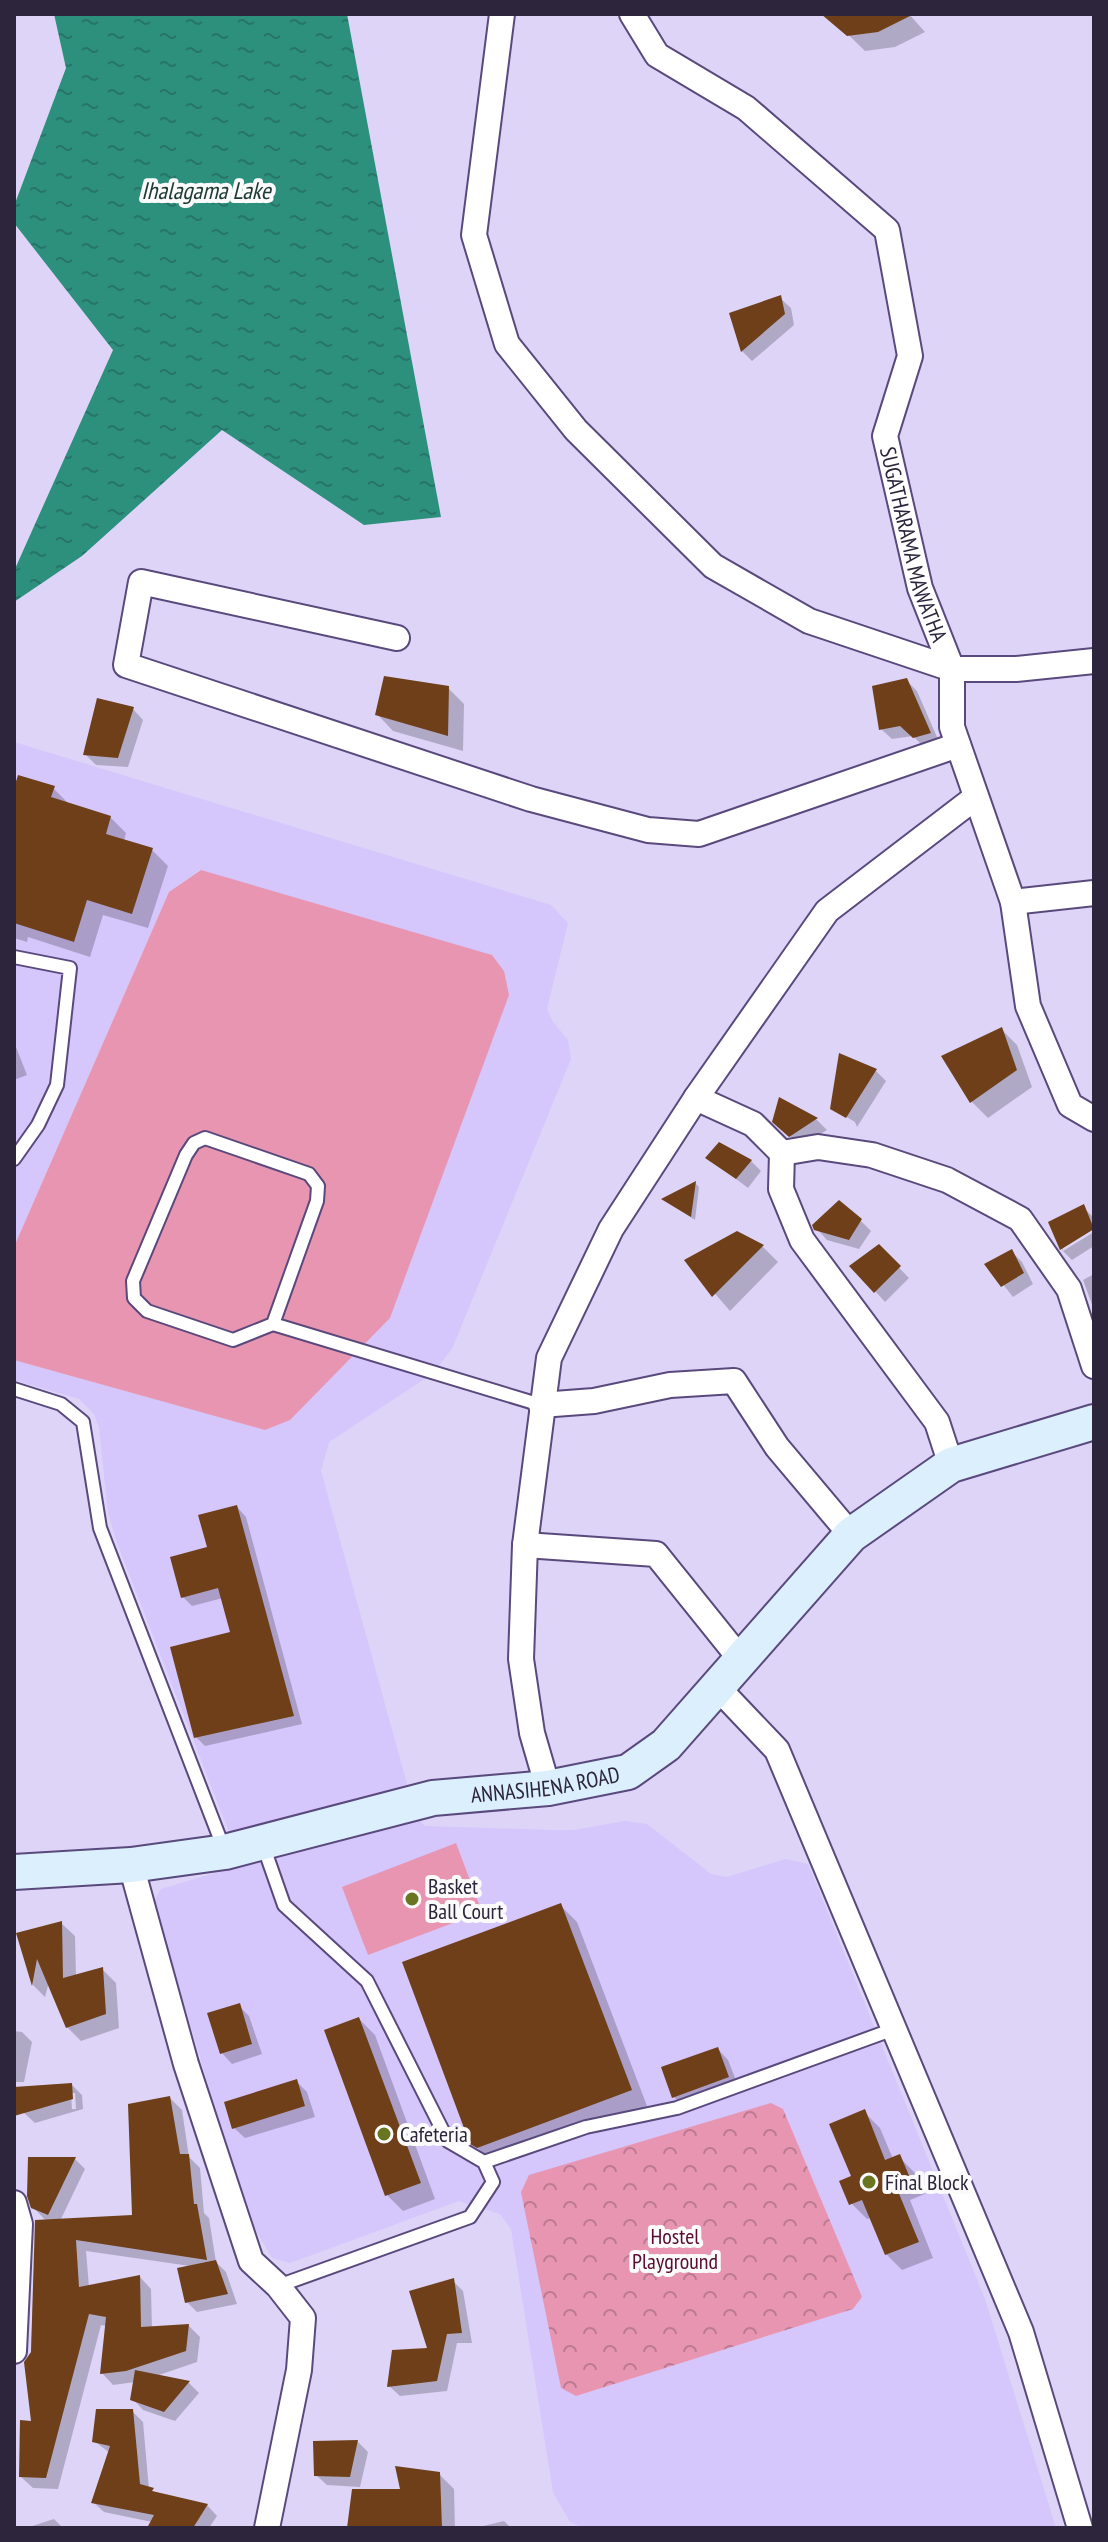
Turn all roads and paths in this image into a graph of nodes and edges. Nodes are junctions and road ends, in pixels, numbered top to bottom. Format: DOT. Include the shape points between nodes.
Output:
graph roads {
  1 [pos="502,14"];
  2 [pos="632,14"];
  3 [pos="397,638"];
  4 [pos="1094,661"];
  5 [pos="952,669"];
  6 [pos="958,745"];
  7 [pos="976,797"];
  8 [pos="1094,893"];
  9 [pos="1013,902"];
  10 [pos="14,957"];
  11 [pos="696,1098"];
  12 [pos="1094,1119"];
  13 [pos="782,1153"];
  14 [pos="14,1159"];
  15 [pos="273,1324"];
  16 [pos="1094,1366"];
  17 [pos="14,1389"];
  18 [pos="541,1405"];
  19 [pos="1094,1422"];
  20 [pos="951,1465"];
  21 [pos="851,1535"];
  22 [pos="525,1545"];
  23 [pos="742,1661"];
  24 [pos="718,1688"];
  25 [pos="548,1788"];
  26 [pos="262,1842"];
  27 [pos="225,1852"];
  28 [pos="131,1865"];
  29 [pos="14,1872"];
  30 [pos="894,2029"];
  31 [pos="484,2162"];
  32 [pos="14,2203"];
  33 [pos="278,2286"];
  34 [pos="14,2351"];
  35 [pos="267,2528"];
  36 [pos="1080,2528"];
  1 -- 5 [label="street" via="474,235 507,344 576,430 713,566 809,621"];
  2 -- 5 [label="street, SUGATHARAMA MAWATHA" via="657,55 746,108 887,230 910,356 885,436 920,588"];
  3 -- 6 [label="street" via="141,582 126,665 531,799 648,830 699,834"];
  4 -- 5 [label="street"];
  5 -- 6 [label="street, SUGATHARAMA MAWATHA" via="952,727"];
  6 -- 7 [label="street, SUGATHARAMA MAWATHA"];
  7 -- 9 [label="street, SUGATHARAMA MAWATHA"];
  7 -- 11 [label="street" via="827,911"];
  8 -- 9 [label="street"];
  9 -- 12 [label="street, SUGATHARAMA MAWATHA" via="1028,1006 1070,1105"];
  10 -- 14 [label="lane" via="70,968 57,1085"];
  11 -- 13 [label="street" via="753,1124"];
  11 -- 18 [label="street" via="611,1229 549,1358"];
  13 -- 16 [label="street" via="818,1147 872,1155 947,1180 1020,1219 1069,1289"];
  13 -- 20 [label="street" via="781,1189 802,1240 937,1422"];
  15 -- 15 [label="lane" via="318,1186 309,1174 205,1138 186,1155 133,1281 134,1298 147,1311 233,1340"];
  15 -- 18 [label="lane"];
  17 -- 27 [label="lane" via="61,1404 83,1422 100,1528"];
  18 -- 21 [label="street" via="734,1381 777,1447"];
  18 -- 22 [label="street"];
  19 -- 20 [label="street, ANNASIHENA ROAD"];
  20 -- 21 [label="street, ANNASIHENA ROAD"];
  21 -- 23 [label="street, ANNASIHENA ROAD"];
  22 -- 23 [label="street" via="656,1554"];
  22 -- 25 [label="street" via="521,1659 532,1733"];
  23 -- 24 [label="street, ANNASIHENA ROAD"];
  24 -- 25 [label="street, ANNASIHENA ROAD" via="666,1745 628,1772"];
  24 -- 30 [label="street" via="777,1750"];
  25 -- 26 [label="street, ANNASIHENA ROAD" via="433,1798"];
  26 -- 27 [label="street, ANNASIHENA ROAD"];
  26 -- 31 [label="lane" via="284,1905 367,1981 448,2141"];
  27 -- 28 [label="street, ANNASIHENA ROAD"];
  28 -- 29 [label="street, ANNASIHENA ROAD"];
  28 -- 33 [label="street" via="186,2064 251,2261"];
  30 -- 31 [label="lane" via="677,2108 586,2127"];
  30 -- 36 [label="street" via="1021,2332"];
  31 -- 33 [label="lane" via="493,2182 470,2217"];
  32 -- 34 [label="street" via="20,2224"];
  33 -- 35 [label="street" via="303,2318 297,2384"];
}
